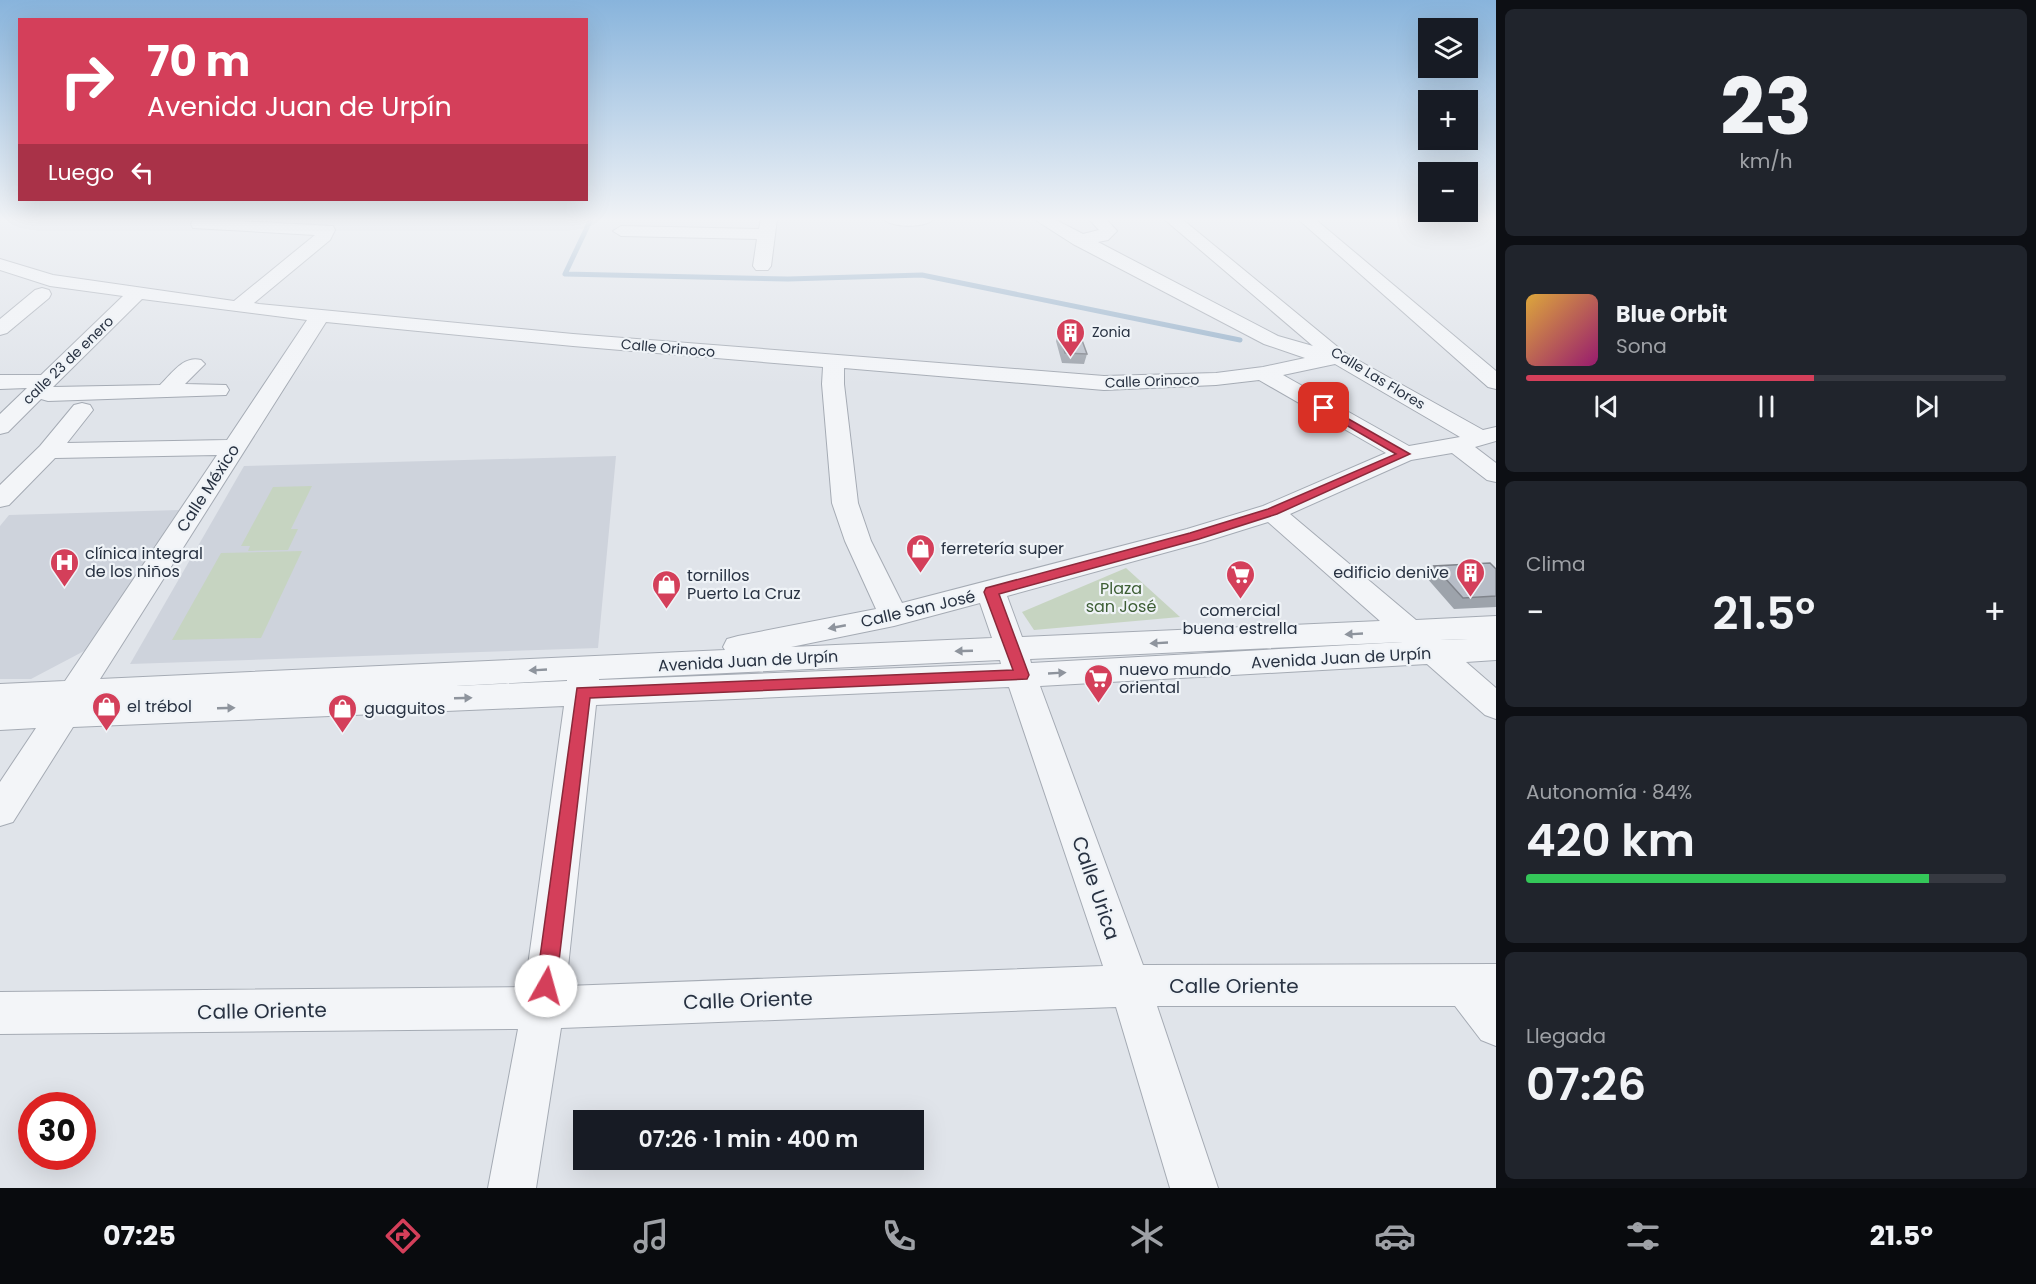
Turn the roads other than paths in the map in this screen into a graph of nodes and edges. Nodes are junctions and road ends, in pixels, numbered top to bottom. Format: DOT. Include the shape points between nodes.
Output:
graph roads {
  1 [pos="33,274"];
  2 [pos="277,274"];
  3 [pos="1145,274"];
  4 [pos="1239,274"];
  5 [pos="1371,274"];
  6 [pos="137,292"];
  7 [pos="42,294"];
  8 [pos="238,307"];
  9 [pos="320,316"];
  10 [pos="0,329"];
  11 [pos="1338,357"];
  12 [pos="834,361"];
  13 [pos="194,364"];
  14 [pos="1263,373"];
  15 [pos="0,382"];
  16 [pos="1496,382"];
  17 [pos="47,388"];
  18 [pos="218,390"];
  19 [pos="166,391"];
  20 [pos="82,410"];
  21 [pos="0,428"];
  22 [pos="1478,439"];
  23 [pos="235,447"];
  24 [pos="48,451"];
  25 [pos="1405,454"];
  26 [pos="1496,476"];
  27 [pos="0,499"];
  28 [pos="1272,512"];
  29 [pos="991,592"];
  30 [pos="894,616"];
  31 [pos="1496,627"];
  32 [pos="1411,631"];
  33 [pos="1496,649"];
  34 [pos="1434,652"];
  35 [pos="1017,662"];
  36 [pos="642,666"];
  37 [pos="584,680"];
  38 [pos="0,696"];
  39 [pos="68,704"];
  40 [pos="1496,706"];
  41 [pos="0,717"];
  42 [pos="0,811"];
  43 [pos="1480,985"];
  44 [pos="1131,986"];
  45 [pos="543,1008"];
  46 [pos="0,1013"];
  47 [pos="1496,1025"];
  48 [pos="512,1188"];
  49 [pos="1194,1188"];
  1 -- 6 [label="street, Calle Orinoco"];
  2 -- 8 [label="street"];
  3 -- 11 [label="street" via="1271,340"];
  4 -- 11 [label="street, Calle Las Flores"];
  5 -- 16 [label="street"];
  6 -- 8 [label="street, Calle Orinoco"];
  6 -- 17 [label="street, calle 23 de enero"];
  7 -- 10 [label="street"];
  8 -- 9 [label="street, Calle Orinoco"];
  9 -- 12 [label="street, Calle Orinoco"];
  9 -- 23 [label="street, Calle México"];
  11 -- 14 [label="street, Calle Orinoco"];
  11 -- 22 [label="street, Calle Las Flores"];
  12 -- 14 [label="street, Calle Orinoco" via="1104,383 1216,379"];
  12 -- 30 [label="street" via="832,384 845,503 858,541"];
  13 -- 19 [label="street"];
  14 -- 25 [label="street"];
  15 -- 17 [label="street"];
  17 -- 19 [label="street"];
  17 -- 21 [label="street, calle 23 de enero"];
  18 -- 19 [label="street"];
  20 -- 24 [label="street"];
  22 -- 25 [label="street, Calle San José"];
  22 -- 26 [label="street, Calle Las Flores"];
  23 -- 24 [label="street"];
  23 -- 39 [label="street, Calle México"];
  24 -- 27 [label="street"];
  25 -- 28 [label="street, Calle San José"];
  28 -- 29 [label="street, Calle San José"];
  28 -- 32 [label="street"];
  29 -- 30 [label="street, Calle San José"];
  29 -- 35 [label="street, Calle Urica"];
  30 -- 36 [label="street, Calle San José, one-way"];
  31 -- 32 [label="street, Avenida Juan de Urpín"];
  32 -- 34 [label="street"];
  32 -- 35 [label="street, Avenida Juan de Urpín, one-way"];
  33 -- 34 [label="street, Avenida Juan de Urpín"];
  35 -- 34 [label="street, Avenida Juan de Urpín, one-way"];
  34 -- 40 [label="street"];
  35 -- 36 [label="street, Avenida Juan de Urpín, one-way"];
  35 -- 37 [label="street, Avenida Juan de Urpín"];
  35 -- 44 [label="street, Calle Urica"];
  36 -- 37 [label="street, Avenida Juan de Urpín"];
  37 -- 39 [label="street, Avenida Juan de Urpín"];
  37 -- 45 [label="street"];
  38 -- 39 [label="street, Avenida Juan de Urpín"];
  39 -- 41 [label="street, Avenida Juan de Urpín"];
  39 -- 42 [label="street, Calle México"];
  43 -- 44 [label="street, Calle Oriente"];
  43 -- 47 [label="street"];
  44 -- 45 [label="street, Calle Oriente"];
  44 -- 49 [label="street, Calle Urica"];
  45 -- 46 [label="street, Calle Oriente"];
  45 -- 48 [label="street"];
}
